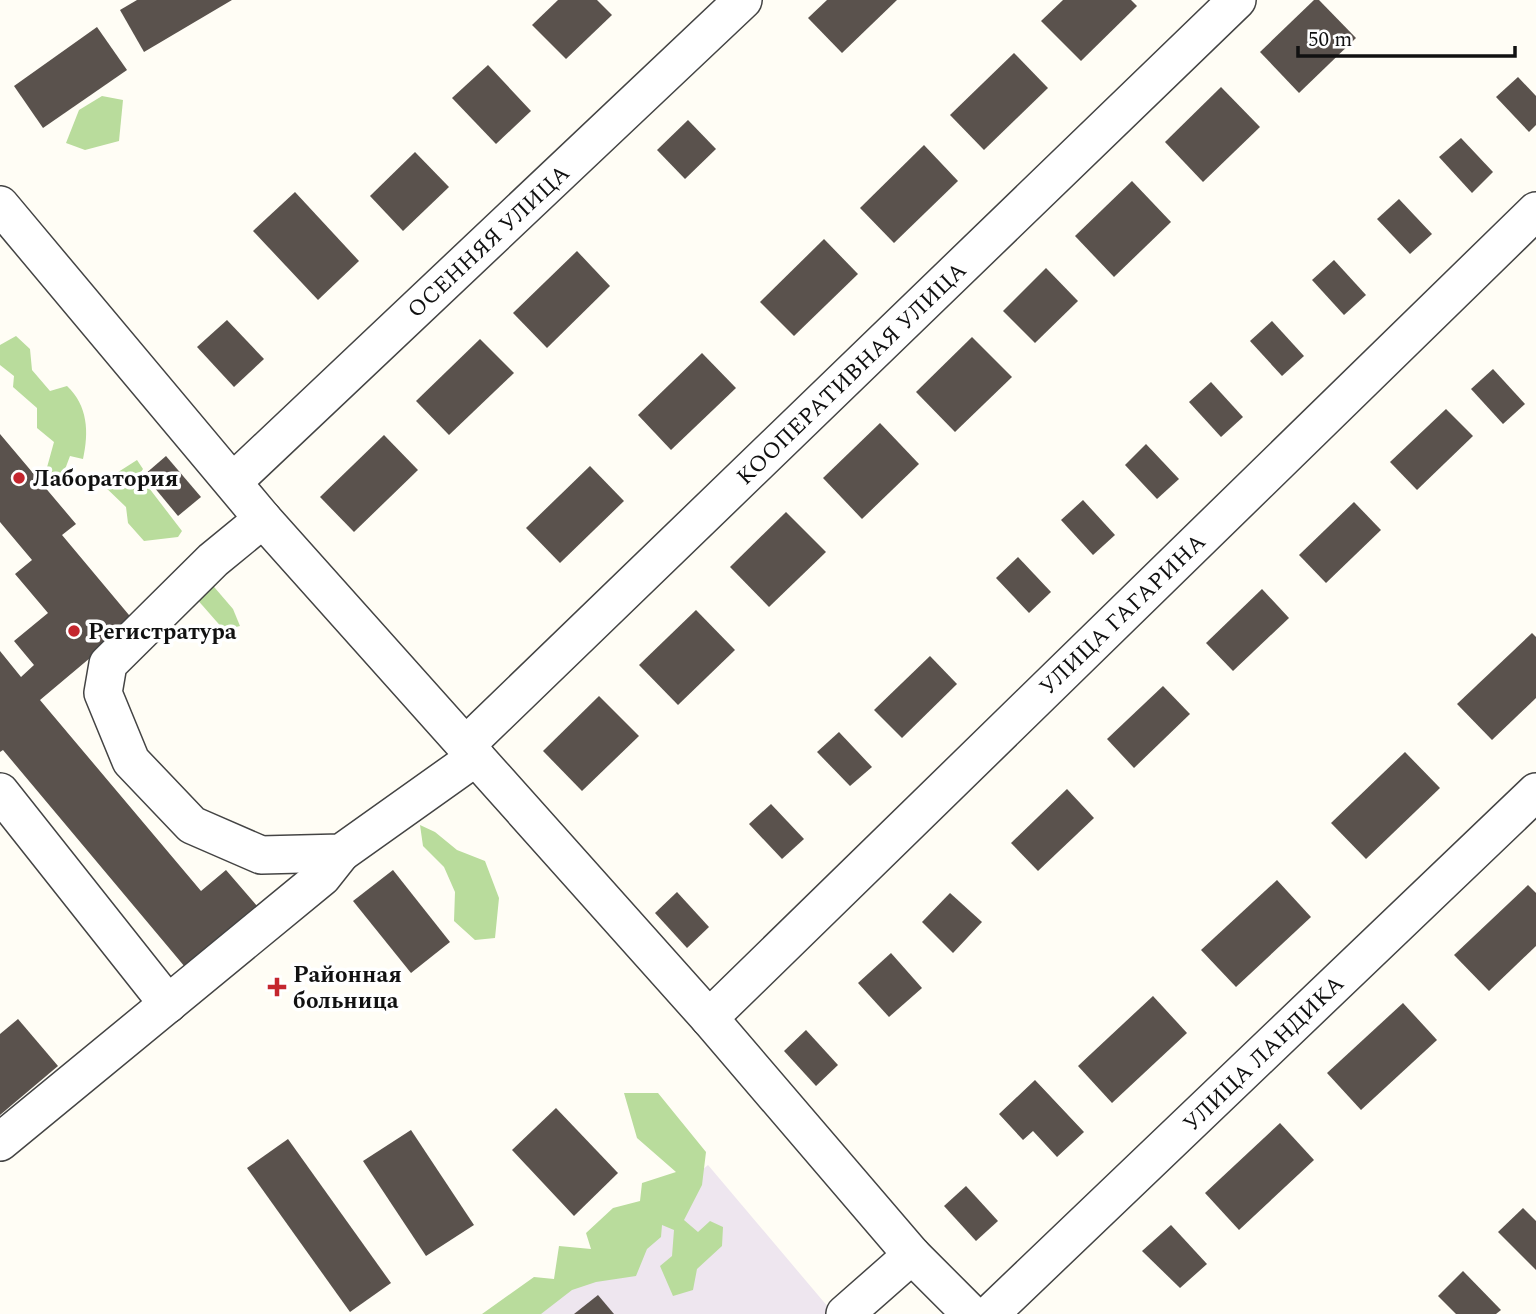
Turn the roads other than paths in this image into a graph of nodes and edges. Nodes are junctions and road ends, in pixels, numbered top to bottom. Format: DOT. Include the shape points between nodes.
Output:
graph roads {
  1 [pos="743,0"];
  2 [pos="1237,0"];
  3 [pos="1536,211"];
  4 [pos="6,224"];
  5 [pos="233,482"];
  6 [pos="263,519"];
  7 [pos="471,751"];
  8 [pos="0,792"];
  9 [pos="1536,792"];
  10 [pos="13,829"];
  11 [pos="341,853"];
  12 [pos="168,1004"];
  13 [pos="709,1018"];
  14 [pos="0,1142"];
  15 [pos="912,1255"];
  16 [pos="845,1314"];
  17 [pos="971,1314"];
  18 [pos="990,1314"];
  1 -- 5 [label="street, ОСЕННЯЯ УЛИЦА"];
  2 -- 7 [label="street, КООПЕРАТИВНАЯ УЛИЦА"];
  3 -- 13 [label="street, УЛИЦА ГАГАРИНА"];
  4 -- 5 [label="street" via="71,307"];
  5 -- 6 [label="street"];
  6 -- 7 [label="street" via="355,642"];
  6 -- 11 [label="street" via="213,560 108,664 103,693 131,761 192,825 261,855"];
  7 -- 11 [label="street, КООПЕРАТИВНАЯ УЛИЦА"];
  7 -- 13 [label="street"];
  8 -- 10 [label="street"];
  9 -- 18 [label="street, УЛИЦА ЛАНДИКА"];
  10 -- 12 [label="street"];
  11 -- 12 [label="street, КООПЕРАТИВНАЯ УЛИЦА" via="322,877"];
  12 -- 14 [label="street, КООПЕРАТИВНАЯ УЛИЦА"];
  13 -- 15 [label="street"];
  15 -- 16 [label="street"];
  15 -- 17 [label="street"];
}
